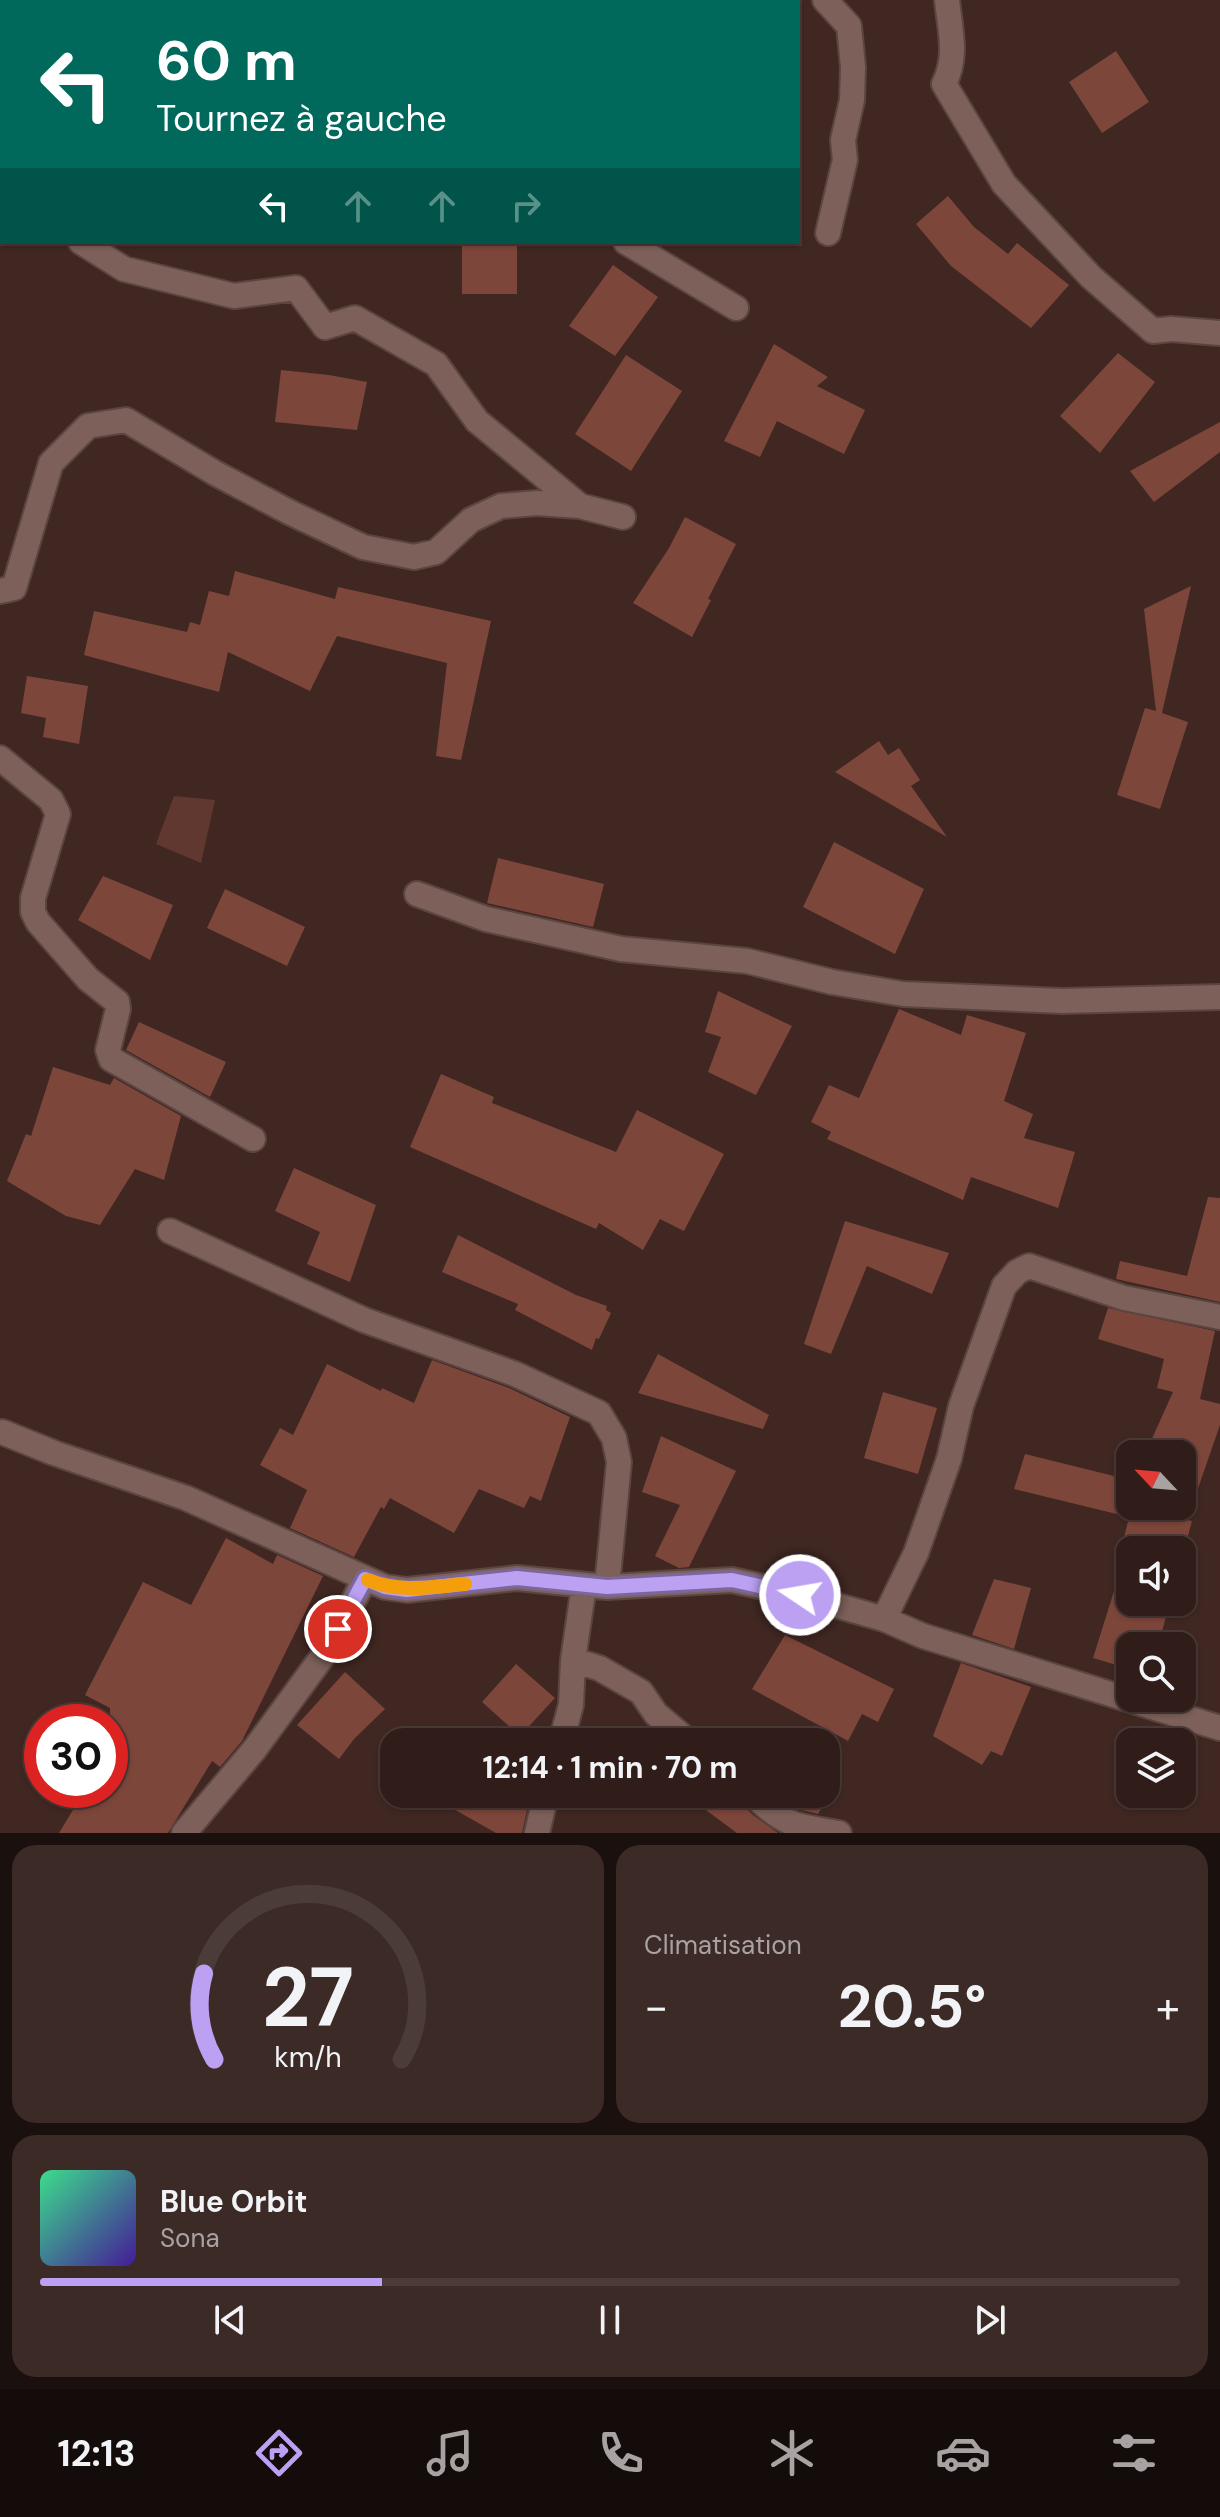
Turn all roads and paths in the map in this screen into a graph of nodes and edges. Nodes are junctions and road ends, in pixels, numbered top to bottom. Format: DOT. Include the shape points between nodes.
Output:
graph roads {
  1 [pos="825,0"];
  2 [pos="947,0"];
  3 [pos="828,233"];
  4 [pos="84,244"];
  5 [pos="629,244"];
  6 [pos="736,308"];
  7 [pos="1220,333"];
  8 [pos="580,506"];
  9 [pos="623,517"];
  10 [pos="0,591"];
  11 [pos="0,758"];
  12 [pos="417,894"];
  13 [pos="1220,997"];
  14 [pos="253,1139"];
  15 [pos="170,1231"];
  16 [pos="1220,1317"];
  17 [pos="2,1432"];
  18 [pos="365,1579"];
  19 [pos="596,1586"];
  20 [pos="884,1619"];
  21 [pos="573,1660"];
  22 [pos="565,1728"];
  23 [pos="672,1728"];
  24 [pos="1220,1728"];
  25 [pos="543,1808"];
  26 [pos="767,1808"];
  27 [pos="184,1833"];
  28 [pos="537,1833"];
  29 [pos="839,1833"];
  1 -- 3 [label="street" via="849,26 853,67 845,160"];
  2 -- 7 [label="street" via="953,42 944,84 1004,184 1091,277 1153,331"];
  4 -- 8 [label="street" via="124,269 234,296 296,288 325,327 355,318 436,364 477,421"];
  5 -- 6 [label="street"];
  8 -- 9 [label="street"];
  8 -- 10 [label="street" via="501,506 471,520 436,552 414,557 363,547 289,512 126,420 88,426 51,463 14,588"];
  11 -- 14 [label="street" via="56,807 33,912 88,979 117,1002 111,1059"];
  12 -- 13 [label="street" via="486,919 621,949 747,961 903,994 1062,1001"];
  15 -- 19 [label="street" via="364,1320 515,1374 599,1413 614,1438 619,1462"];
  16 -- 20 [label="street" via="1124,1298 1029,1266 1017,1272 1004,1286 916,1553"];
  17 -- 18 [label="street" via="186,1498"];
  18 -- 19 [label="street" via="407,1590 517,1578"];
  18 -- 27 [label="street" via="328,1649"];
  19 -- 20 [label="street" via="732,1580"];
  19 -- 21 [label="street"];
  20 -- 24 [label="street" via="923,1636"];
  21 -- 22 [label="street"];
  21 -- 23 [label="street" via="641,1692"];
  25 -- 28 [label="street"];
  26 -- 29 [label="street" via="801,1827"];
}
